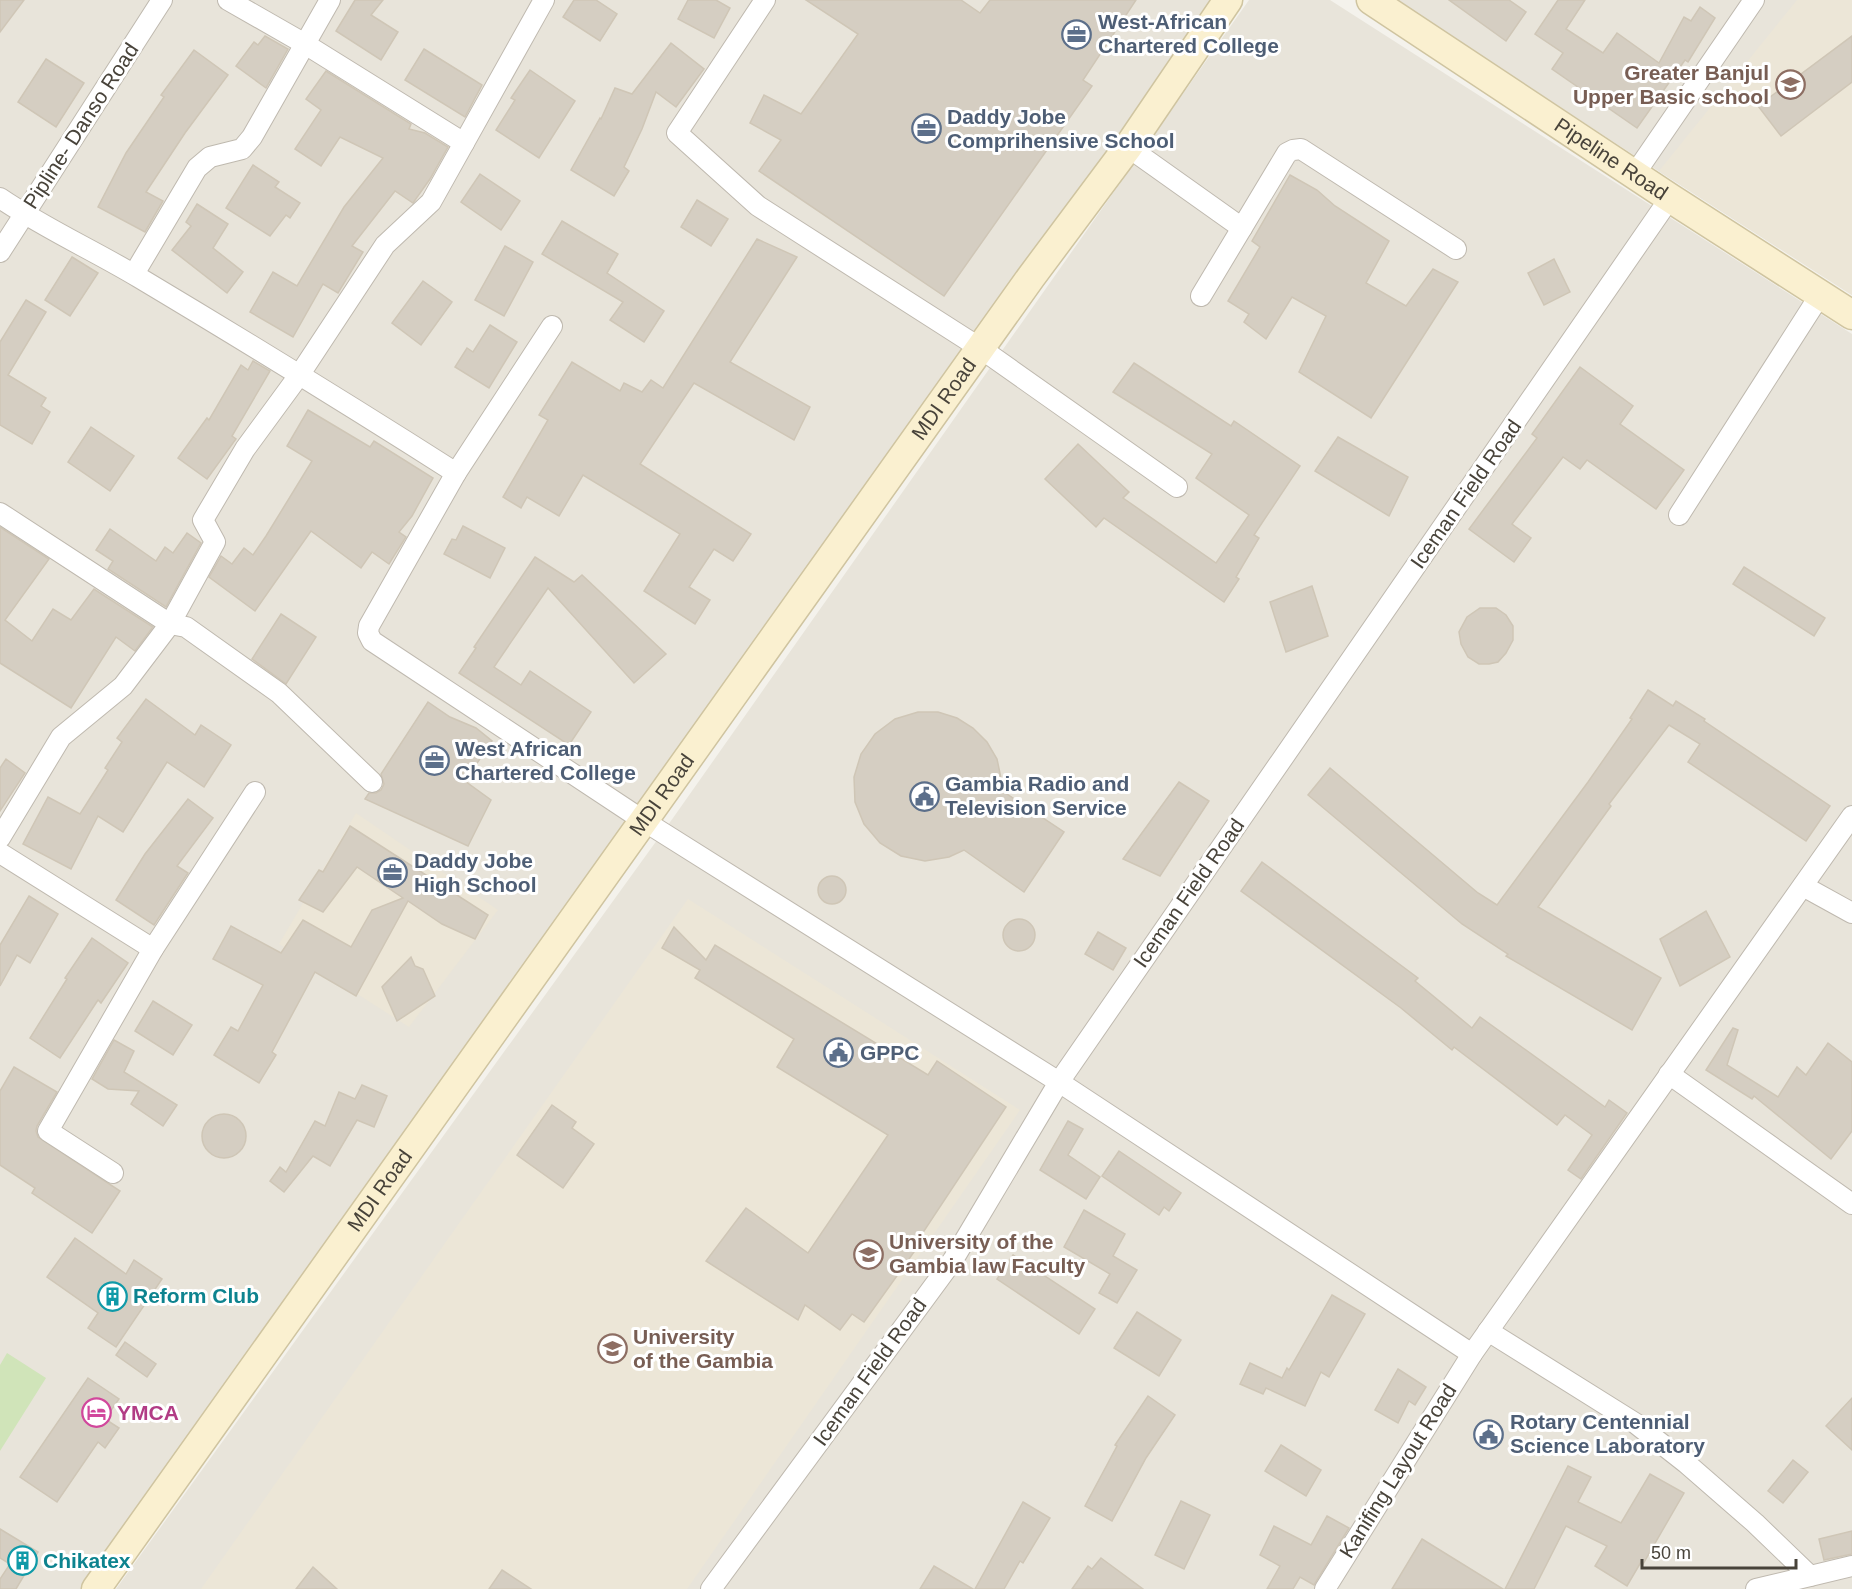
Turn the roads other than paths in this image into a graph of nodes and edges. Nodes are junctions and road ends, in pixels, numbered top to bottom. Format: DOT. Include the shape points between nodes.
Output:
graph roads {
  1 [pos="162,0"];
  2 [pos="228,0"];
  3 [pos="330,0"];
  4 [pos="544,0"];
  5 [pos="765,0"];
  6 [pos="1228,0"];
  7 [pos="1371,0"];
  8 [pos="1754,0"];
  9 [pos="305,44"];
  10 [pos="464,143"];
  11 [pos="1128,147"];
  12 [pos="1634,175"];
  13 [pos="0,198"];
  14 [pos="1670,198"];
  15 [pos="24,214"];
  16 [pos="1242,228"];
  17 [pos="1456,249"];
  18 [pos="0,252"];
  19 [pos="134,274"];
  20 [pos="1820,295"];
  21 [pos="1201,296"];
  22 [pos="1852,315"];
  23 [pos="552,326"];
  24 [pos="980,348"];
  25 [pos="300,374"];
  26 [pos="456,473"];
  27 [pos="1177,487"];
  28 [pos="0,513"];
  29 [pos="1679,515"];
  30 [pos="170,624"];
  31 [pos="372,782"];
  32 [pos="255,792"];
  33 [pos="1852,816"];
  34 [pos="644,821"];
  35 [pos="0,838"];
  36 [pos="0,853"];
  37 [pos="1803,886"];
  38 [pos="1852,913"];
  39 [pos="153,950"];
  40 [pos="1669,1074"];
  41 [pos="1059,1082"];
  42 [pos="113,1173"];
  43 [pos="1852,1204"];
  44 [pos="1488,1331"];
  45 [pos="1472,1354"];
  46 [pos="1852,1566"];
  47 [pos="1810,1576"];
  48 [pos="96,1589"];
  49 [pos="711,1589"];
  50 [pos="1325,1589"];
  51 [pos="1756,1589"];
  1 -- 15 [label="street, Pipline- Danso Road"];
  2 -- 9 [label="street"];
  3 -- 9 [label="street"];
  4 -- 10 [label="street"];
  5 -- 24 [label="street" via="677,133 758,206"];
  6 -- 11 [label="street, MDI Road"];
  7 -- 12 [label="street, Pipeline Road"];
  8 -- 12 [label="street"];
  9 -- 10 [label="street"];
  9 -- 19 [label="street" via="242,149 210,157 196,168"];
  10 -- 25 [label="street" via="431,202 385,245"];
  11 -- 16 [label="street"];
  11 -- 24 [label="street, MDI Road"];
  12 -- 14 [label="street, Pipeline Road"];
  13 -- 15 [label="street"];
  14 -- 20 [label="street, Pipeline Road"];
  14 -- 41 [label="street, Iceman Field Road"];
  15 -- 18 [label="street, Pipline- Danso Road"];
  15 -- 19 [label="street"];
  16 -- 17 [label="street" via="1287,153 1301,150"];
  16 -- 21 [label="street"];
  19 -- 25 [label="street"];
  20 -- 22 [label="street, Pipeline Road"];
  20 -- 29 [label="street"];
  23 -- 26 [label="street"];
  24 -- 27 [label="street"];
  24 -- 34 [label="street, MDI Road"];
  25 -- 26 [label="street"];
  25 -- 30 [label="street" via="245,449 203,520 215,542"];
  26 -- 34 [label="street" via="369,626 372,641"];
  28 -- 30 [label="street"];
  30 -- 31 [label="street" via="186,627 279,693"];
  30 -- 35 [label="street" via="123,687 61,737"];
  32 -- 39 [label="street"];
  33 -- 37 [label="street, Kanifing Layout Road"];
  34 -- 41 [label="street"];
  34 -- 48 [label="street, MDI Road"];
  36 -- 39 [label="street"];
  37 -- 38 [label="street"];
  37 -- 40 [label="street, Kanifing Layout Road"];
  39 -- 42 [label="street" via="48,1131"];
  40 -- 43 [label="street"];
  40 -- 44 [label="street, Kanifing Layout Road"];
  41 -- 45 [label="street"];
  41 -- 49 [label="street, Iceman Field Road" via="953,1260"];
  44 -- 45 [label="street, Kanifing Layout Road"];
  44 -- 47 [label="street" via="1635,1423 1686,1462"];
  45 -- 50 [label="street, Kanifing Layout Road"];
  46 -- 47 [label="street"];
  47 -- 51 [label="street"];
}
